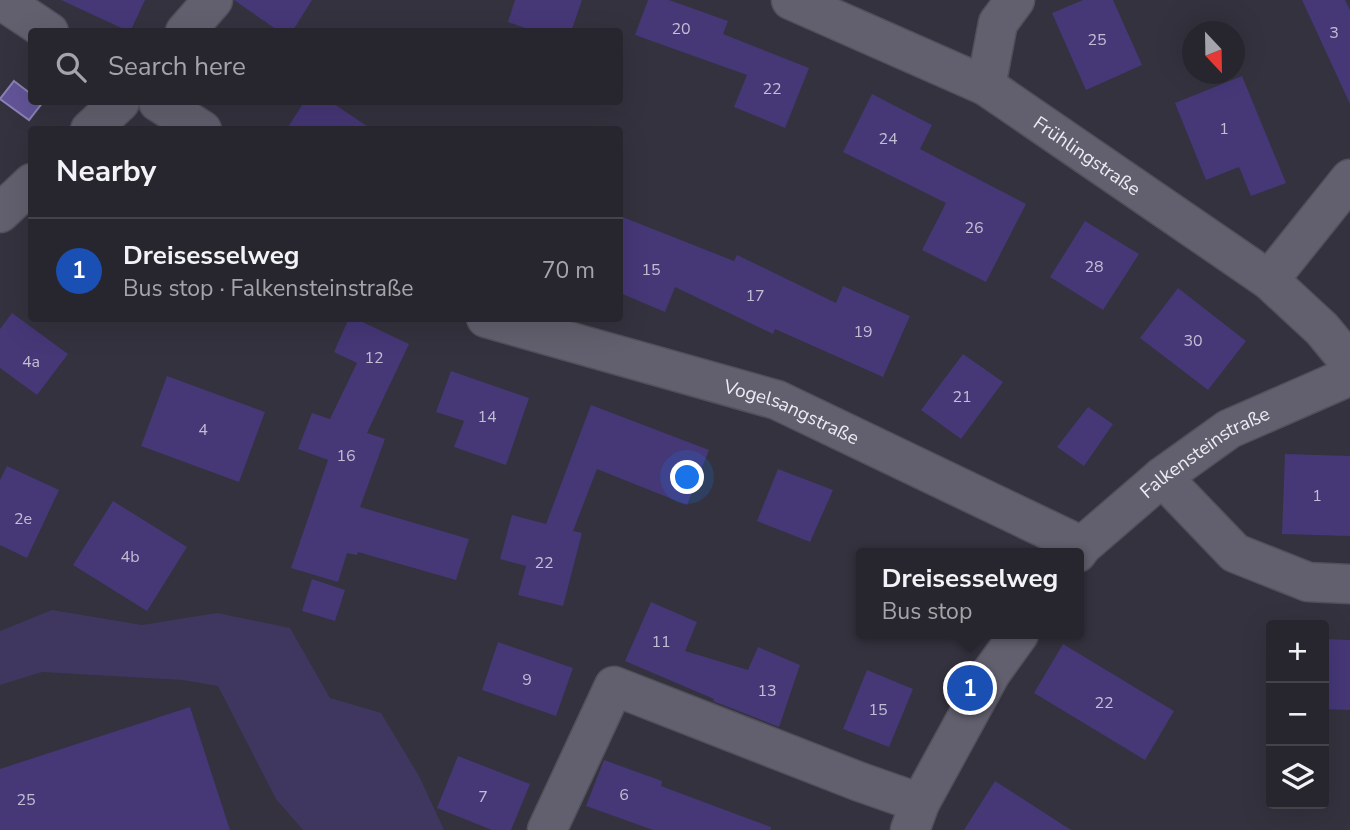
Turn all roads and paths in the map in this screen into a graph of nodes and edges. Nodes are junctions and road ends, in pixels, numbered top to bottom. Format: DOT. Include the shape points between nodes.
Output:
graph roads {
  1 [pos="1,0"];
  2 [pos="213,0"];
  3 [pos="791,0"];
  4 [pos="1015,0"];
  5 [pos="43,28"];
  6 [pos="188,28"];
  7 [pos="986,86"];
  8 [pos="117,105"];
  9 [pos="163,105"];
  10 [pos="94,126"];
  11 [pos="196,126"];
  12 [pos="1350,179"];
  13 [pos="28,187"];
  14 [pos="0,213"];
  15 [pos="1269,280"];
  16 [pos="500,322"];
  17 [pos="1350,363"];
  18 [pos="1350,376"];
  19 [pos="1162,477"];
  20 [pos="1078,548"];
  21 [pos="1081,548"];
  22 [pos="1350,584"];
  23 [pos="1015,639"];
  24 [pos="915,817"];
  25 [pos="547,830"];
  1 -- 5 [label="street"];
  2 -- 6 [label="street"];
  3 -- 7 [label="street, Frühlingstraße"];
  4 -- 7 [label="street" via="998,23"];
  7 -- 15 [label="street, Frühlingstraße"];
  8 -- 10 [label="street"];
  9 -- 11 [label="street"];
  12 -- 15 [label="street"];
  13 -- 14 [label="street"];
  15 -- 17 [label="street, Frühlingstraße" via="1322,329"];
  16 -- 20 [label="street, Vogelsangstraße" via="777,400"];
  18 -- 19 [label="street, Falkensteinstraße" via="1229,429"];
  19 -- 21 [label="street, Falkensteinstraße"];
  19 -- 22 [label="street" via="1235,553 1308,582"];
  23 -- 24 [label="street" via="990,673"];
  24 -- 25 [label="street" via="860,782 614,686"];
}
